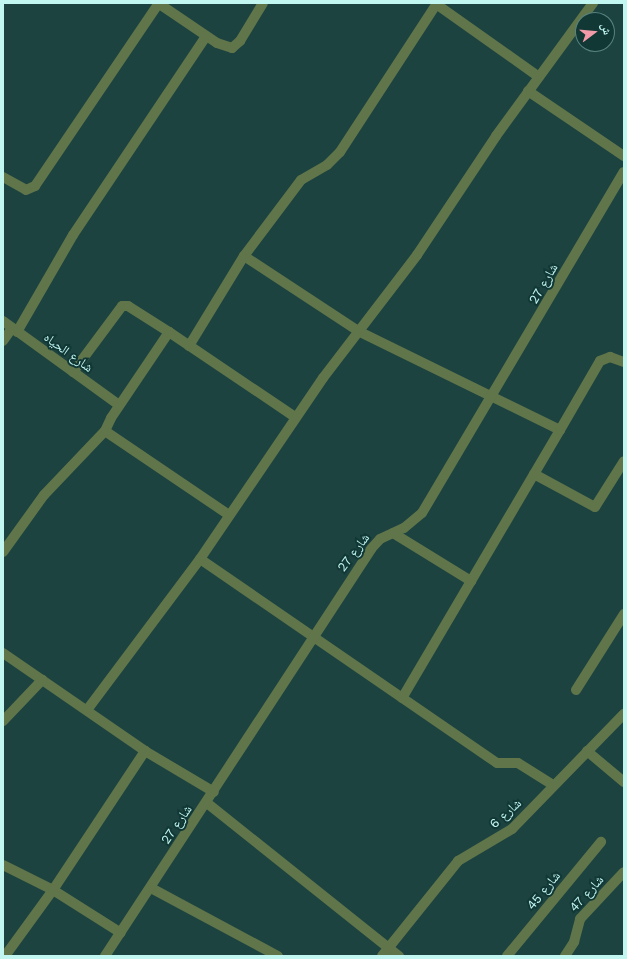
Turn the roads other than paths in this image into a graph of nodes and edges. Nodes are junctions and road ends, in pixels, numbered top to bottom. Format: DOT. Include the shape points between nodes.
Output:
graph roads {
  1 [pos="158,3"];
  2 [pos="263,3"];
  3 [pos="437,3"];
  4 [pos="592,3"];
  5 [pos="206,36"];
  6 [pos="539,77"];
  7 [pos="528,91"];
  8 [pos="624,156"];
  9 [pos="624,172"];
  10 [pos="3,177"];
  11 [pos="244,256"];
  12 [pos="3,321"];
  13 [pos="14,330"];
  14 [pos="358,331"];
  15 [pos="169,332"];
  16 [pos="3,341"];
  17 [pos="190,346"];
  18 [pos="624,362"];
  19 [pos="73,372"];
  20 [pos="494,397"];
  21 [pos="119,405"];
  22 [pos="295,417"];
  23 [pos="560,430"];
  24 [pos="106,431"];
  25 [pos="624,461"];
  26 [pos="534,474"];
  27 [pos="229,515"];
  28 [pos="393,533"];
  29 [pos="3,552"];
  30 [pos="200,559"];
  31 [pos="471,581"];
  32 [pos="624,614"];
  33 [pos="311,638"];
  34 [pos="3,653"];
  35 [pos="42,680"];
  36 [pos="576,690"];
  37 [pos="402,698"];
  38 [pos="87,710"];
  39 [pos="624,714"];
  40 [pos="3,721"];
  41 [pos="144,751"];
  42 [pos="587,751"];
  43 [pos="624,782"];
  44 [pos="553,785"];
  45 [pos="214,792"];
  46 [pos="207,803"];
  47 [pos="601,842"];
  48 [pos="3,865"];
  49 [pos="624,872"];
  50 [pos="151,888"];
  51 [pos="53,890"];
  52 [pos="121,933"];
  53 [pos="389,947"];
  54 [pos="5,956"];
  55 [pos="105,956"];
  56 [pos="278,956"];
  57 [pos="382,956"];
  58 [pos="399,956"];
  59 [pos="507,956"];
  60 [pos="565,956"];
  1 -- 5 [label="street"];
  1 -- 10 [label="street" via="35,186 26,190"];
  2 -- 5 [label="street" via="236,46 226,48"];
  3 -- 6 [label="street"];
  3 -- 11 [label="street" via="340,152 327,166 301,180"];
  4 -- 6 [label="street"];
  5 -- 13 [label="street" via="73,235"];
  6 -- 7 [label="street"];
  7 -- 8 [label="street"];
  7 -- 14 [label="street" via="417,255"];
  9 -- 20 [label="street, شارع 27"];
  11 -- 14 [label="street"];
  11 -- 17 [label="street"];
  12 -- 13 [label="street, شارع الحياه"];
  13 -- 16 [label="street"];
  13 -- 19 [label="street, شارع الحياه"];
  14 -- 20 [label="street"];
  14 -- 22 [label="street"];
  15 -- 17 [label="street"];
  15 -- 19 [label="street" via="128,306 122,306"];
  15 -- 21 [label="street"];
  17 -- 22 [label="street"];
  18 -- 23 [label="street" via="610,357 600,361"];
  19 -- 21 [label="street, شارع الحياه"];
  20 -- 23 [label="street"];
  20 -- 28 [label="street, شارع 27" via="422,513"];
  21 -- 24 [label="street"];
  22 -- 27 [label="street"];
  23 -- 26 [label="street"];
  24 -- 27 [label="street"];
  24 -- 29 [label="street" via="44,495"];
  25 -- 26 [label="street" via="595,507"];
  26 -- 31 [label="street"];
  27 -- 30 [label="street"];
  28 -- 31 [label="street"];
  28 -- 33 [label="street, شارع 27" via="375,544"];
  30 -- 33 [label="street"];
  30 -- 38 [label="street"];
  31 -- 37 [label="street"];
  32 -- 36 [label="street"];
  33 -- 37 [label="street"];
  33 -- 45 [label="street, شارع 27"];
  34 -- 35 [label="street"];
  35 -- 38 [label="street"];
  35 -- 40 [label="street"];
  37 -- 44 [label="street" via="496,763 529,767"];
  38 -- 41 [label="street"];
  39 -- 42 [label="street, شارع 6"];
  41 -- 45 [label="street"];
  41 -- 51 [label="street"];
  42 -- 43 [label="street"];
  42 -- 44 [label="street, شارع 6"];
  44 -- 53 [label="street, شارع 6" via="504,835 471,850 458,861"];
  45 -- 46 [label="street, شارع 27"];
  46 -- 50 [label="street, شارع 27"];
  46 -- 53 [label="street"];
  47 -- 59 [label="street, شارع 45"];
  48 -- 51 [label="street"];
  49 -- 60 [label="street, شارع 47" via="580,919 574,942"];
  50 -- 52 [label="street, شارع 27"];
  50 -- 56 [label="street"];
  51 -- 52 [label="street"];
  51 -- 54 [label="street"];
  52 -- 55 [label="street, شارع 27"];
  53 -- 57 [label="street, شارع 6"];
  53 -- 58 [label="street"];
}
